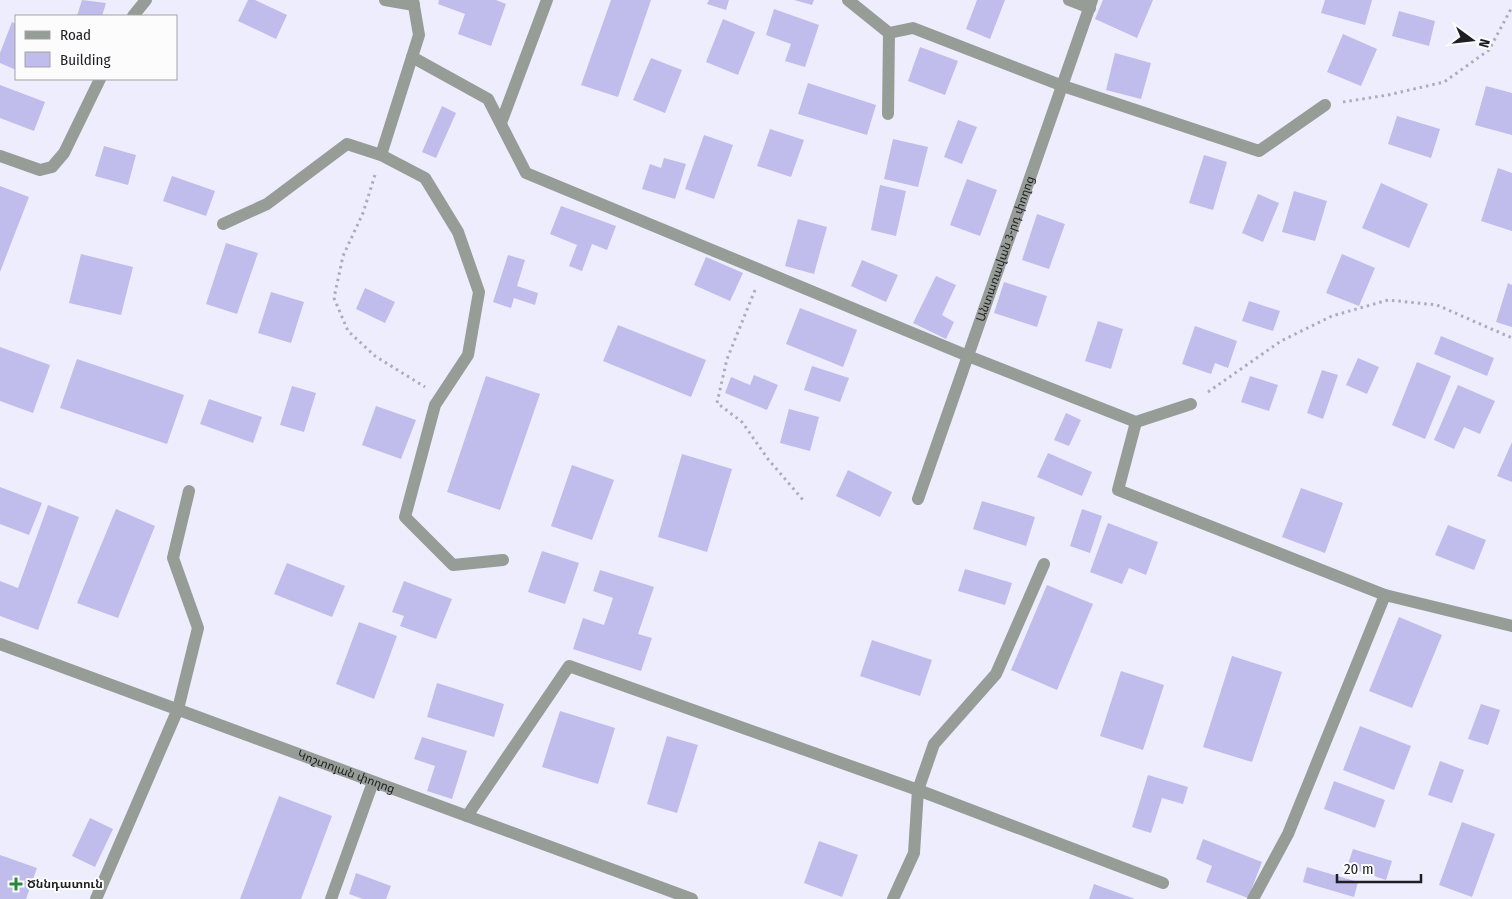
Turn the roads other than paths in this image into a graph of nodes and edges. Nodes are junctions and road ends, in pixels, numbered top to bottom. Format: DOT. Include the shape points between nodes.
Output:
graph roads {
  1 [pos="146,0"];
  2 [pos="384,0"];
  3 [pos="547,0"];
  4 [pos="848,0"];
  5 [pos="1070,0"];
  6 [pos="414,2"];
  7 [pos="1091,4"];
  8 [pos="134,15"];
  9 [pos="890,33"];
  10 [pos="412,57"];
  11 [pos="100,80"];
  12 [pos="1063,86"];
  13 [pos="1325,105"];
  14 [pos="888,114"];
  15 [pos="501,123"];
  16 [pos="381,155"];
  17 [pos="0,156"];
  18 [pos="223,224"];
  19 [pos="968,356"];
  20 [pos="1191,404"];
  21 [pos="1136,422"];
  22 [pos="189,491"];
  23 [pos="918,498"];
  24 [pos="503,560"];
  25 [pos="1044,564"];
  26 [pos="1385,595"];
  27 [pos="1512,626"];
  28 [pos="0,644"];
  29 [pos="178,709"];
  30 [pos="373,782"];
  31 [pos="918,790"];
  32 [pos="467,816"];
  33 [pos="1163,883"];
  34 [pos="96,899"];
  35 [pos="330,899"];
  36 [pos="692,899"];
  37 [pos="893,899"];
  38 [pos="1253,899"];
  1 -- 8 [label="street"];
  2 -- 6 [label="street"];
  3 -- 15 [label="street"];
  4 -- 9 [label="street"];
  5 -- 7 [label="street"];
  6 -- 10 [label="street" via="419,35"];
  7 -- 12 [label="street, Անտառավան 3-րդ փողոց"];
  9 -- 12 [label="street" via="912,28"];
  9 -- 14 [label="street"];
  10 -- 15 [label="street" via="488,100"];
  10 -- 16 [label="street"];
  11 -- 17 [label="street" via="64,153 52,167 40,170"];
  12 -- 13 [label="street" via="1259,151"];
  12 -- 19 [label="street, Անտառավան 3-րդ փողոց"];
  15 -- 19 [label="street" via="526,173"];
  16 -- 18 [label="street" via="347,144 267,204"];
  16 -- 24 [label="street" via="425,178 458,232 478,292 468,354 435,405 405,517 453,565"];
  19 -- 21 [label="street"];
  19 -- 23 [label="street, Անտառավան 3-րդ փողոց"];
  20 -- 21 [label="street"];
  21 -- 26 [label="street" via="1118,490"];
  22 -- 29 [label="street" via="173,558 198,628"];
  25 -- 31 [label="street" via="996,674 934,744"];
  26 -- 27 [label="street"];
  26 -- 38 [label="street" via="1288,834"];
  28 -- 29 [label="street, Կոշտոյան փողոց"];
  29 -- 30 [label="street, Կոշտոյան փողոց"];
  29 -- 34 [label="street"];
  30 -- 32 [label="street, Կոշտոյան փողոց"];
  30 -- 35 [label="street"];
  31 -- 32 [label="street" via="569,666"];
  31 -- 33 [label="street"];
  31 -- 37 [label="street" via="914,852"];
  32 -- 36 [label="street, Կոշտոյան փողոց"];
}
